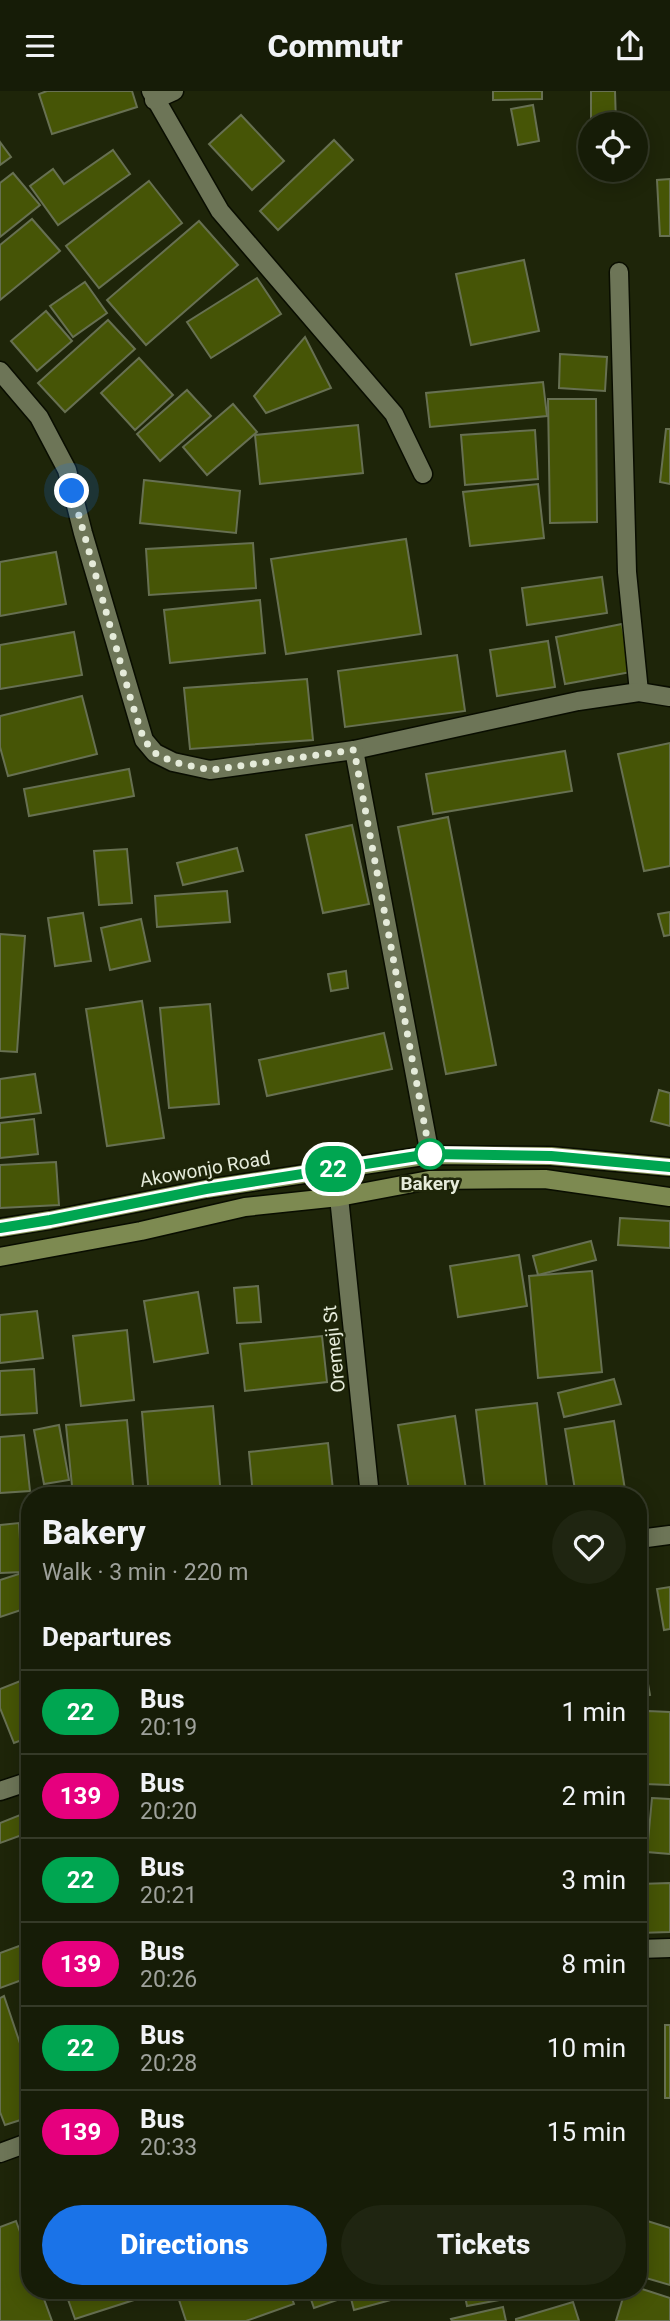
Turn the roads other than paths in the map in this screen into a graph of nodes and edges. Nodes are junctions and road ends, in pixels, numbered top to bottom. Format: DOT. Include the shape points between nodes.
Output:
graph roads {
  1 [pos="174,91"];
  2 [pos="153,96"];
  3 [pos="619,272"];
  4 [pos="0,371"];
  5 [pos="423,474"];
  6 [pos="639,692"];
  7 [pos="670,697"];
  8 [pos="354,750"];
  9 [pos="430,1154"];
  10 [pos="670,1167"];
  11 [pos="340,1197"];
  12 [pos="670,1198"];
  13 [pos="0,1228"];
  14 [pos="0,1257"];
  15 [pos="369,1487"];
  16 [pos="670,1535"];
  17 [pos="647,1538"];
  18 [pos="21,1784"];
  19 [pos="0,1791"];
  20 [pos="670,1948"];
  21 [pos="647,1949"];
  22 [pos="21,2145"];
  23 [pos="0,2153"];
  1 -- 2 [label="street"];
  2 -- 5 [label="street" via="220,211 394,414"];
  3 -- 6 [label="street" via="627,572"];
  4 -- 8 [label="street" via="38,417 67,470 129,692 144,740 155,753 210,770"];
  6 -- 7 [label="street"];
  6 -- 8 [label="street"];
  8 -- 9 [label="street"];
  9 -- 10 [label="main road, Akowonjo Road" via="551,1156"];
  9 -- 13 [label="main road, Akowonjo Road"];
  11 -- 12 [label="main road" via="429,1180 545,1179"];
  11 -- 14 [label="main road" via="245,1206"];
  11 -- 15 [label="street, Oremeji St"];
  16 -- 17 [label="street"];
  18 -- 19 [label="street"];
  20 -- 21 [label="street"];
  22 -- 23 [label="street"];
}
